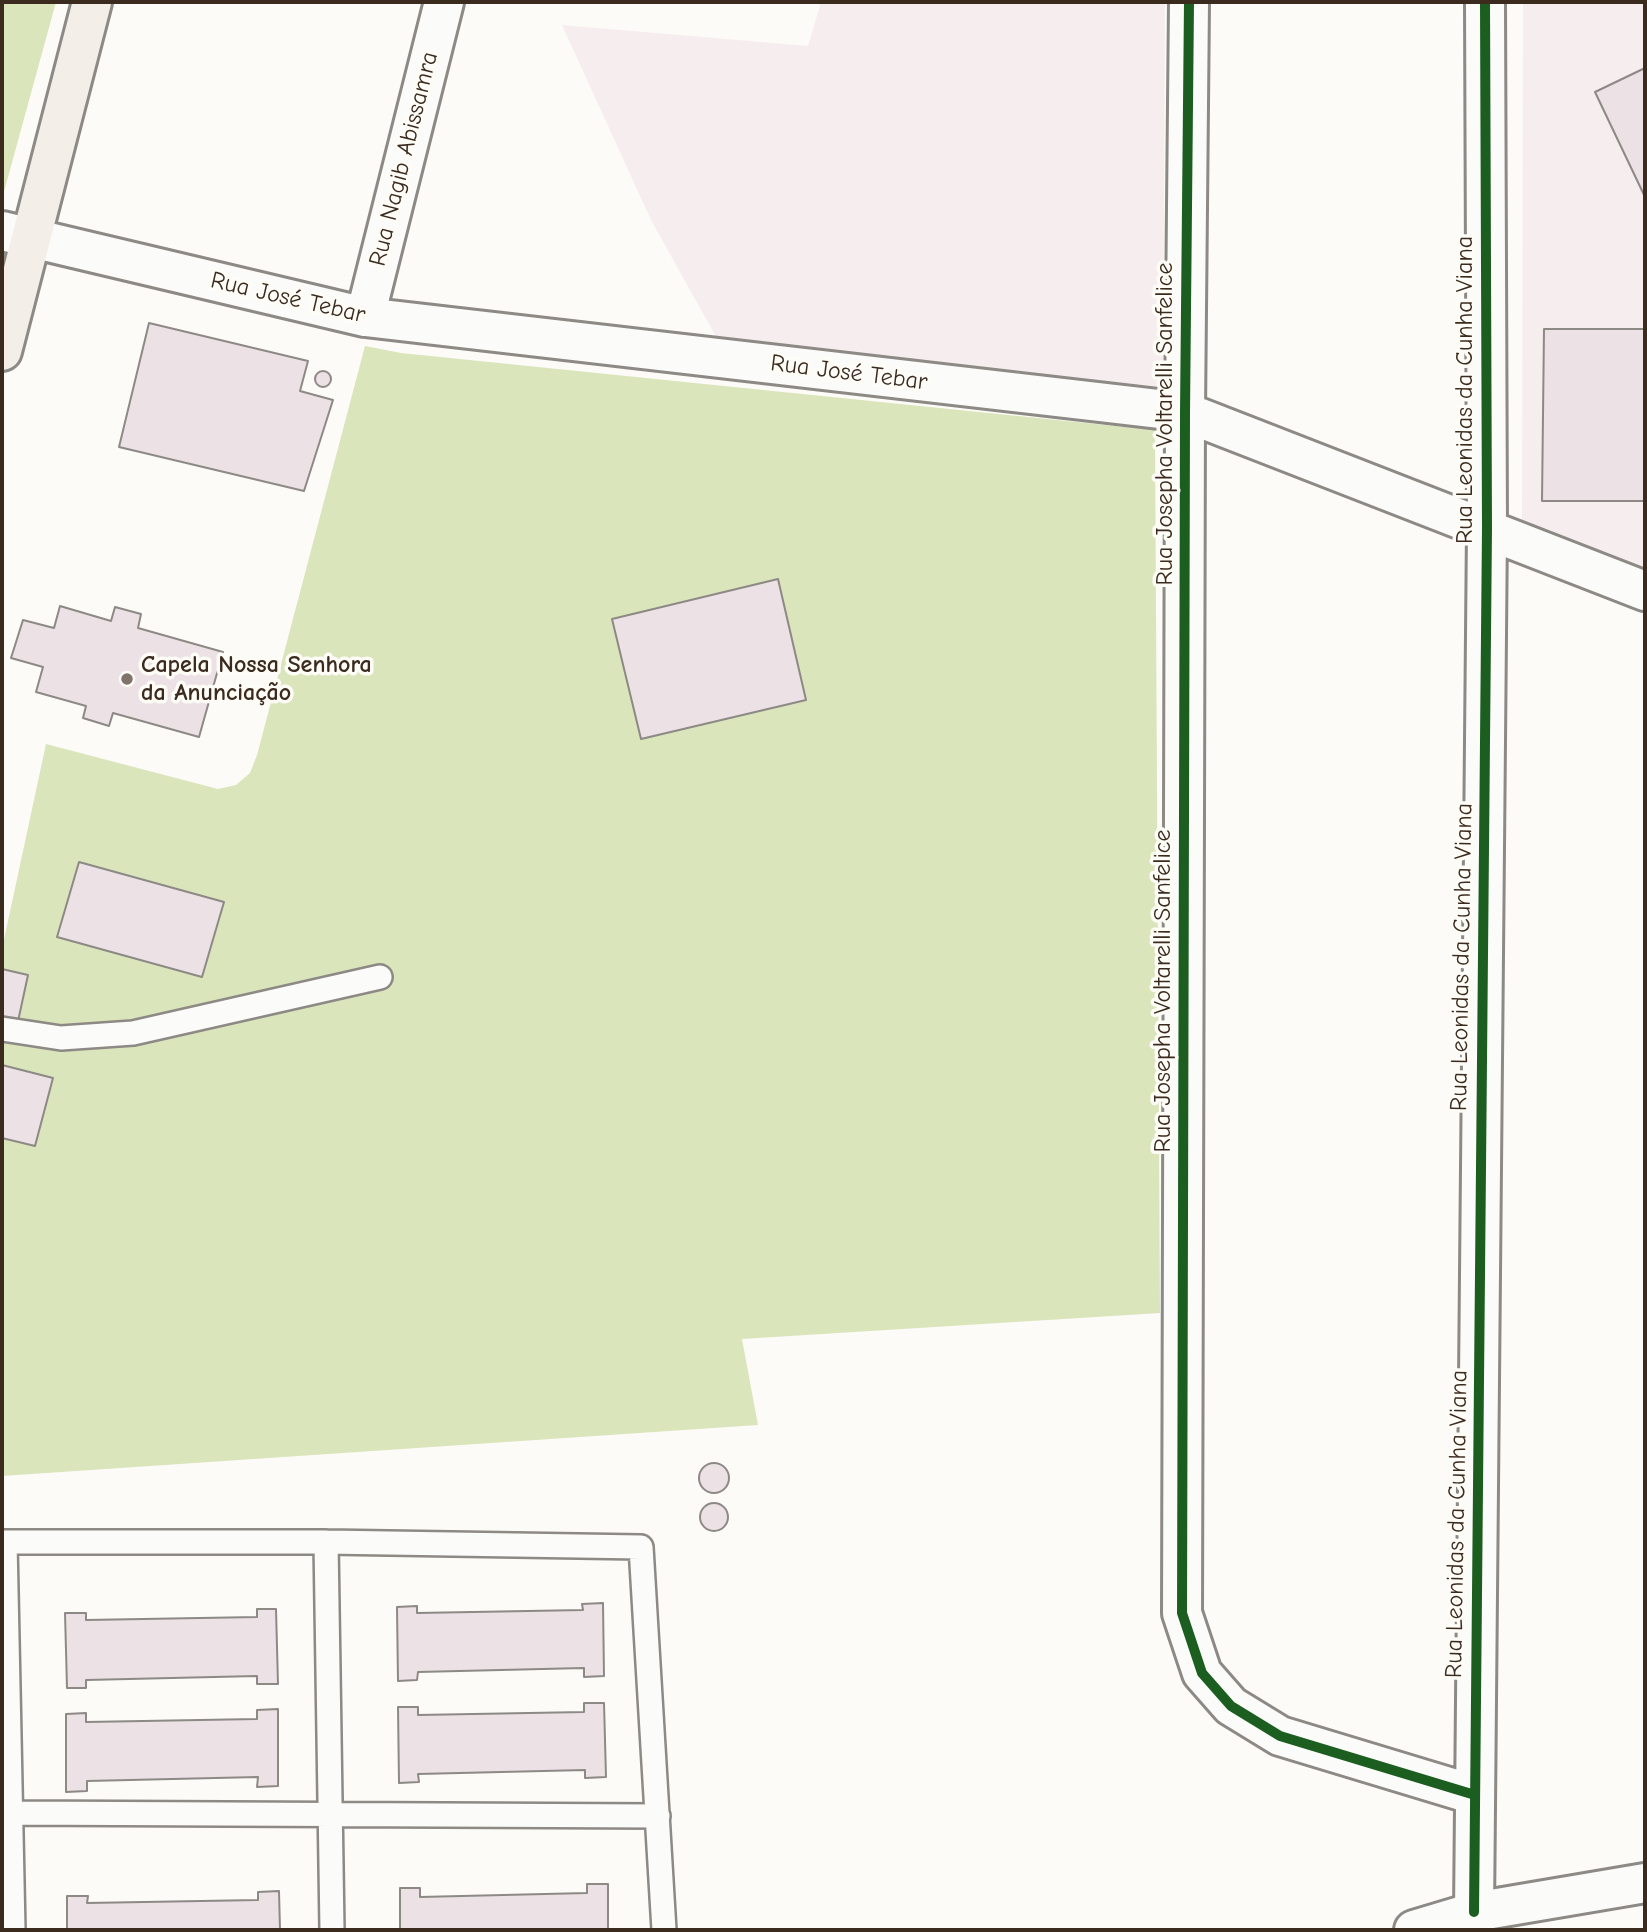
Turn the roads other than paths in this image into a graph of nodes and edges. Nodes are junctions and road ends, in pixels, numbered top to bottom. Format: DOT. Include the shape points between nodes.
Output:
graph roads {
  1 [pos="92,2"];
  2 [pos="444,2"];
  3 [pos="1189,2"];
  4 [pos="1485,2"];
  5 [pos="16,234"];
  6 [pos="365,317"];
  7 [pos="2,351"];
  8 [pos="1185,412"];
  9 [pos="1487,528"];
  10 [pos="1645,591"];
  11 [pos="380,977"];
  12 [pos="2,1029"];
  13 [pos="326,1542"];
  14 [pos="4,1590"];
  15 [pos="5,1685"];
  16 [pos="1475,1795"];
  17 [pos="10,1813"];
  18 [pos="329,1814"];
  19 [pos="658,1816"];
  20 [pos="1645,1883"];
  21 [pos="1474,1921"];
  22 [pos="13,1930"];
  23 [pos="332,1930"];
  24 [pos="664,1930"];
  25 [pos="1414,1930"];
  1 -- 5 [label="main road"];
  2 -- 6 [label="street, Rua Nagib Abissamra"];
  3 -- 8 [label="street, Rua Josepha Voltarelli Sanfelice"];
  4 -- 9 [label="street, Rua Leonidas da Cunha Viana"];
  5 -- 6 [label="street, Rua José Tebar"];
  5 -- 7 [label="main road"];
  6 -- 8 [label="street, Rua José Tebar"];
  8 -- 9 [label="street, Rua José Tebar"];
  8 -- 16 [label="street, Rua Josepha Voltarelli Sanfelice" via="1182,1613 1202,1672 1231,1706 1280,1736"];
  9 -- 10 [label="street, Rua José Tebar"];
  9 -- 16 [label="street, Rua Leonidas da Cunha Viana"];
  11 -- 12 [label="lane" via="133,1033 61,1038"];
  13 -- 14 [label="lane" via="5,1542"];
  13 -- 18 [label="lane"];
  13 -- 19 [label="lane" via="641,1547"];
  14 -- 15 [label="lane"];
  15 -- 17 [label="lane"];
  16 -- 21 [label="street, Rua Leonidas da Cunha Viana"];
  17 -- 18 [label="lane"];
  17 -- 22 [label="lane"];
  18 -- 19 [label="lane"];
  18 -- 23 [label="lane"];
  19 -- 24 [label="lane"];
  20 -- 21 [label="street"];
  21 -- 25 [label="street"];
}
